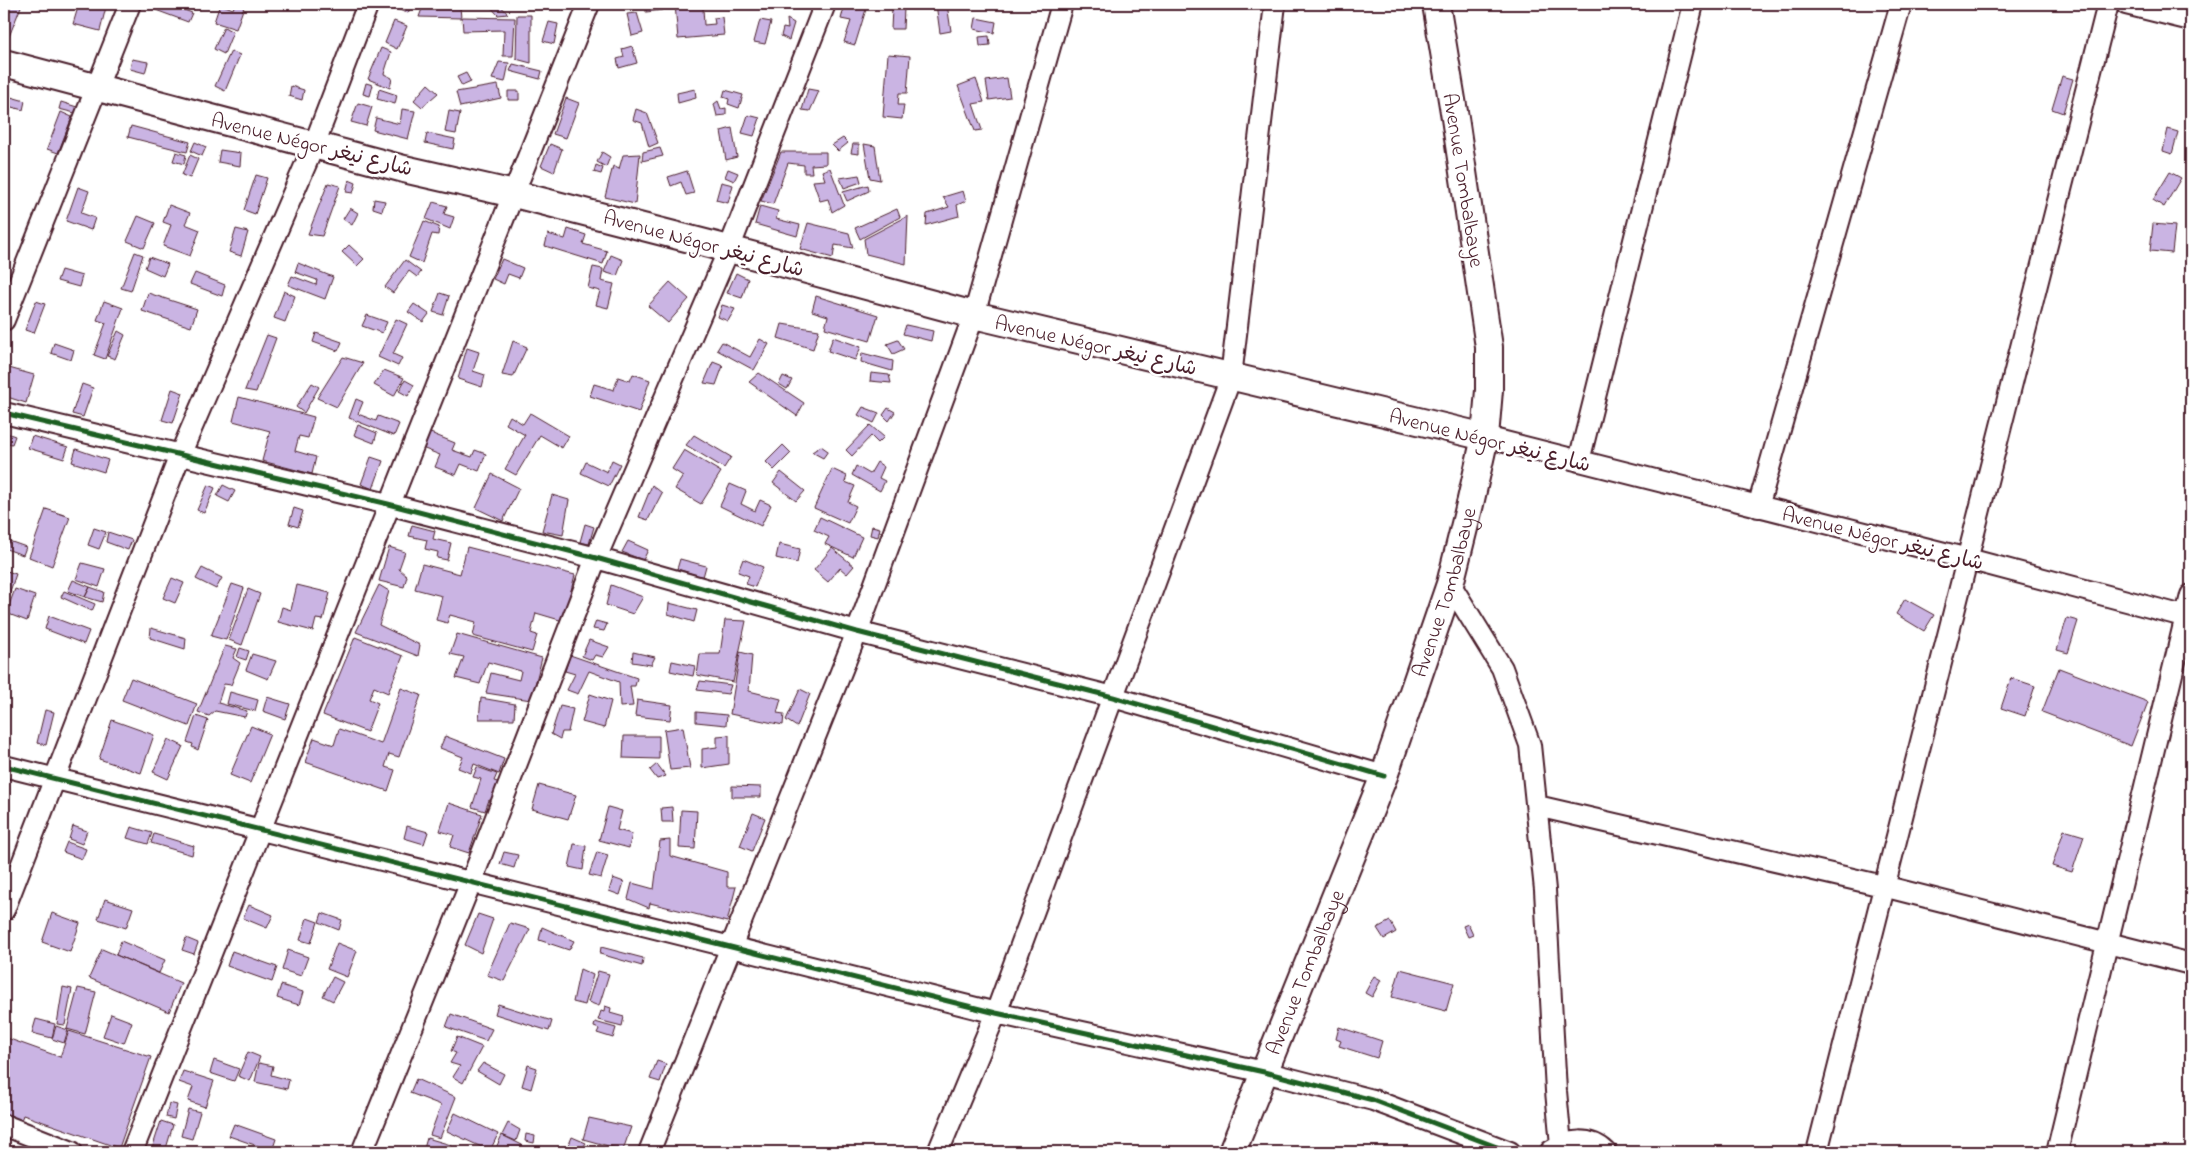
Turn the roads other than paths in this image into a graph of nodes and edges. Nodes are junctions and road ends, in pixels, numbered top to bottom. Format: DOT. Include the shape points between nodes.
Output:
graph roads {
  1 [pos="130,4"];
  2 [pos="368,4"];
  3 [pos="589,4"];
  4 [pos="825,4"];
  5 [pos="1062,4"];
  6 [pos="1275,4"];
  7 [pos="1436,4"];
  8 [pos="1693,4"];
  9 [pos="1901,4"];
  10 [pos="2108,4"];
  11 [pos="2126,4"];
  12 [pos="2191,20"];
  13 [pos="4,63"];
  14 [pos="96,88"];
  15 [pos="314,145"];
  16 [pos="514,194"];
  17 [pos="729,249"];
  18 [pos="974,315"];
  19 [pos="4,320"];
  20 [pos="1231,377"];
  21 [pos="4,413"];
  22 [pos="1484,437"];
  23 [pos="180,455"];
  24 [pos="1579,461"];
  25 [pos="388,504"];
  26 [pos="1758,507"];
  27 [pos="596,558"];
  28 [pos="1968,559"];
  29 [pos="1450,584"];
  30 [pos="2191,596"];
  31 [pos="2189,617"];
  32 [pos="857,632"];
  33 [pos="1113,697"];
  34 [pos="4,766"];
  35 [pos="1384,776"];
  36 [pos="55,779"];
  37 [pos="1537,806"];
  38 [pos="260,830"];
  39 [pos="471,882"];
  40 [pos="1883,886"];
  41 [pos="4,910"];
  42 [pos="2107,942"];
  43 [pos="730,948"];
  44 [pos="2191,964"];
  45 [pos="996,1013"];
  46 [pos="1264,1072"];
  47 [pos="4,1125"];
  48 [pos="1556,1148"];
  49 [pos="72,1152"];
  50 [pos="132,1152"];
  51 [pos="362,1152"];
  52 [pos="649,1152"];
  53 [pos="938,1152"];
  54 [pos="1232,1152"];
  55 [pos="1510,1152"];
  56 [pos="1606,1152"];
  57 [pos="1817,1152"];
  58 [pos="2057,1152"];
  1 -- 14 [label="street"];
  2 -- 15 [label="street"];
  3 -- 16 [label="street"];
  4 -- 17 [label="street"];
  5 -- 18 [label="street"];
  6 -- 20 [label="street"];
  7 -- 22 [label="main road, Avenue Tombalbaye" via="1489,347 1490,390"];
  8 -- 24 [label="street"];
  9 -- 26 [label="street"];
  10 -- 28 [label="street"];
  11 -- 12 [label="street"];
  13 -- 14 [label="main road, Avenue Négor شارع نيغر"];
  14 -- 15 [label="main road, Avenue Négor شارع نيغر"];
  14 -- 19 [label="street"];
  15 -- 16 [label="main road, Avenue Négor شارع نيغر"];
  15 -- 23 [label="street"];
  16 -- 17 [label="main road, Avenue Négor شارع نيغر"];
  16 -- 25 [label="street"];
  17 -- 18 [label="main road, Avenue Négor شارع نيغر"];
  17 -- 27 [label="street"];
  18 -- 20 [label="main road, Avenue Négor شارع نيغر"];
  18 -- 32 [label="street"];
  20 -- 22 [label="main road, Avenue Négor شارع نيغر"];
  20 -- 33 [label="street"];
  21 -- 23 [label="street"];
  22 -- 24 [label="street, Avenue Négor شارع نيغر"];
  22 -- 29 [label="main road, Avenue Tombalbaye"];
  23 -- 25 [label="street"];
  23 -- 36 [label="street"];
  24 -- 26 [label="street, Avenue Négor شارع نيغر"];
  25 -- 27 [label="street"];
  25 -- 38 [label="street"];
  26 -- 28 [label="street, Avenue Négor شارع نيغر"];
  27 -- 32 [label="street"];
  27 -- 39 [label="street"];
  28 -- 31 [label="street, Avenue Négor شارع نيغر"];
  28 -- 40 [label="street"];
  29 -- 35 [label="main road, Avenue Tombalbaye"];
  29 -- 37 [label="street" via="1502,668 1530,745"];
  30 -- 31 [label="street"];
  31 -- 42 [label="street"];
  32 -- 33 [label="street"];
  32 -- 43 [label="street"];
  33 -- 35 [label="street"];
  33 -- 45 [label="street"];
  34 -- 36 [label="street"];
  35 -- 46 [label="main road, Avenue Tombalbaye"];
  36 -- 38 [label="street"];
  36 -- 41 [label="street"];
  37 -- 40 [label="street"];
  37 -- 48 [label="street" via="1545,890"];
  38 -- 39 [label="street"];
  38 -- 50 [label="street"];
  39 -- 43 [label="street"];
  39 -- 51 [label="street"];
  40 -- 42 [label="street"];
  40 -- 57 [label="street"];
  42 -- 44 [label="street"];
  42 -- 58 [label="street"];
  43 -- 45 [label="street"];
  43 -- 52 [label="street"];
  45 -- 46 [label="street"];
  45 -- 53 [label="street"];
  46 -- 54 [label="main road, Avenue Tombalbaye"];
  46 -- 55 [label="street" via="1373,1100"];
  47 -- 49 [label="street"];
  48 -- 56 [label="street" via="1574,1141 1588,1142"];
}
